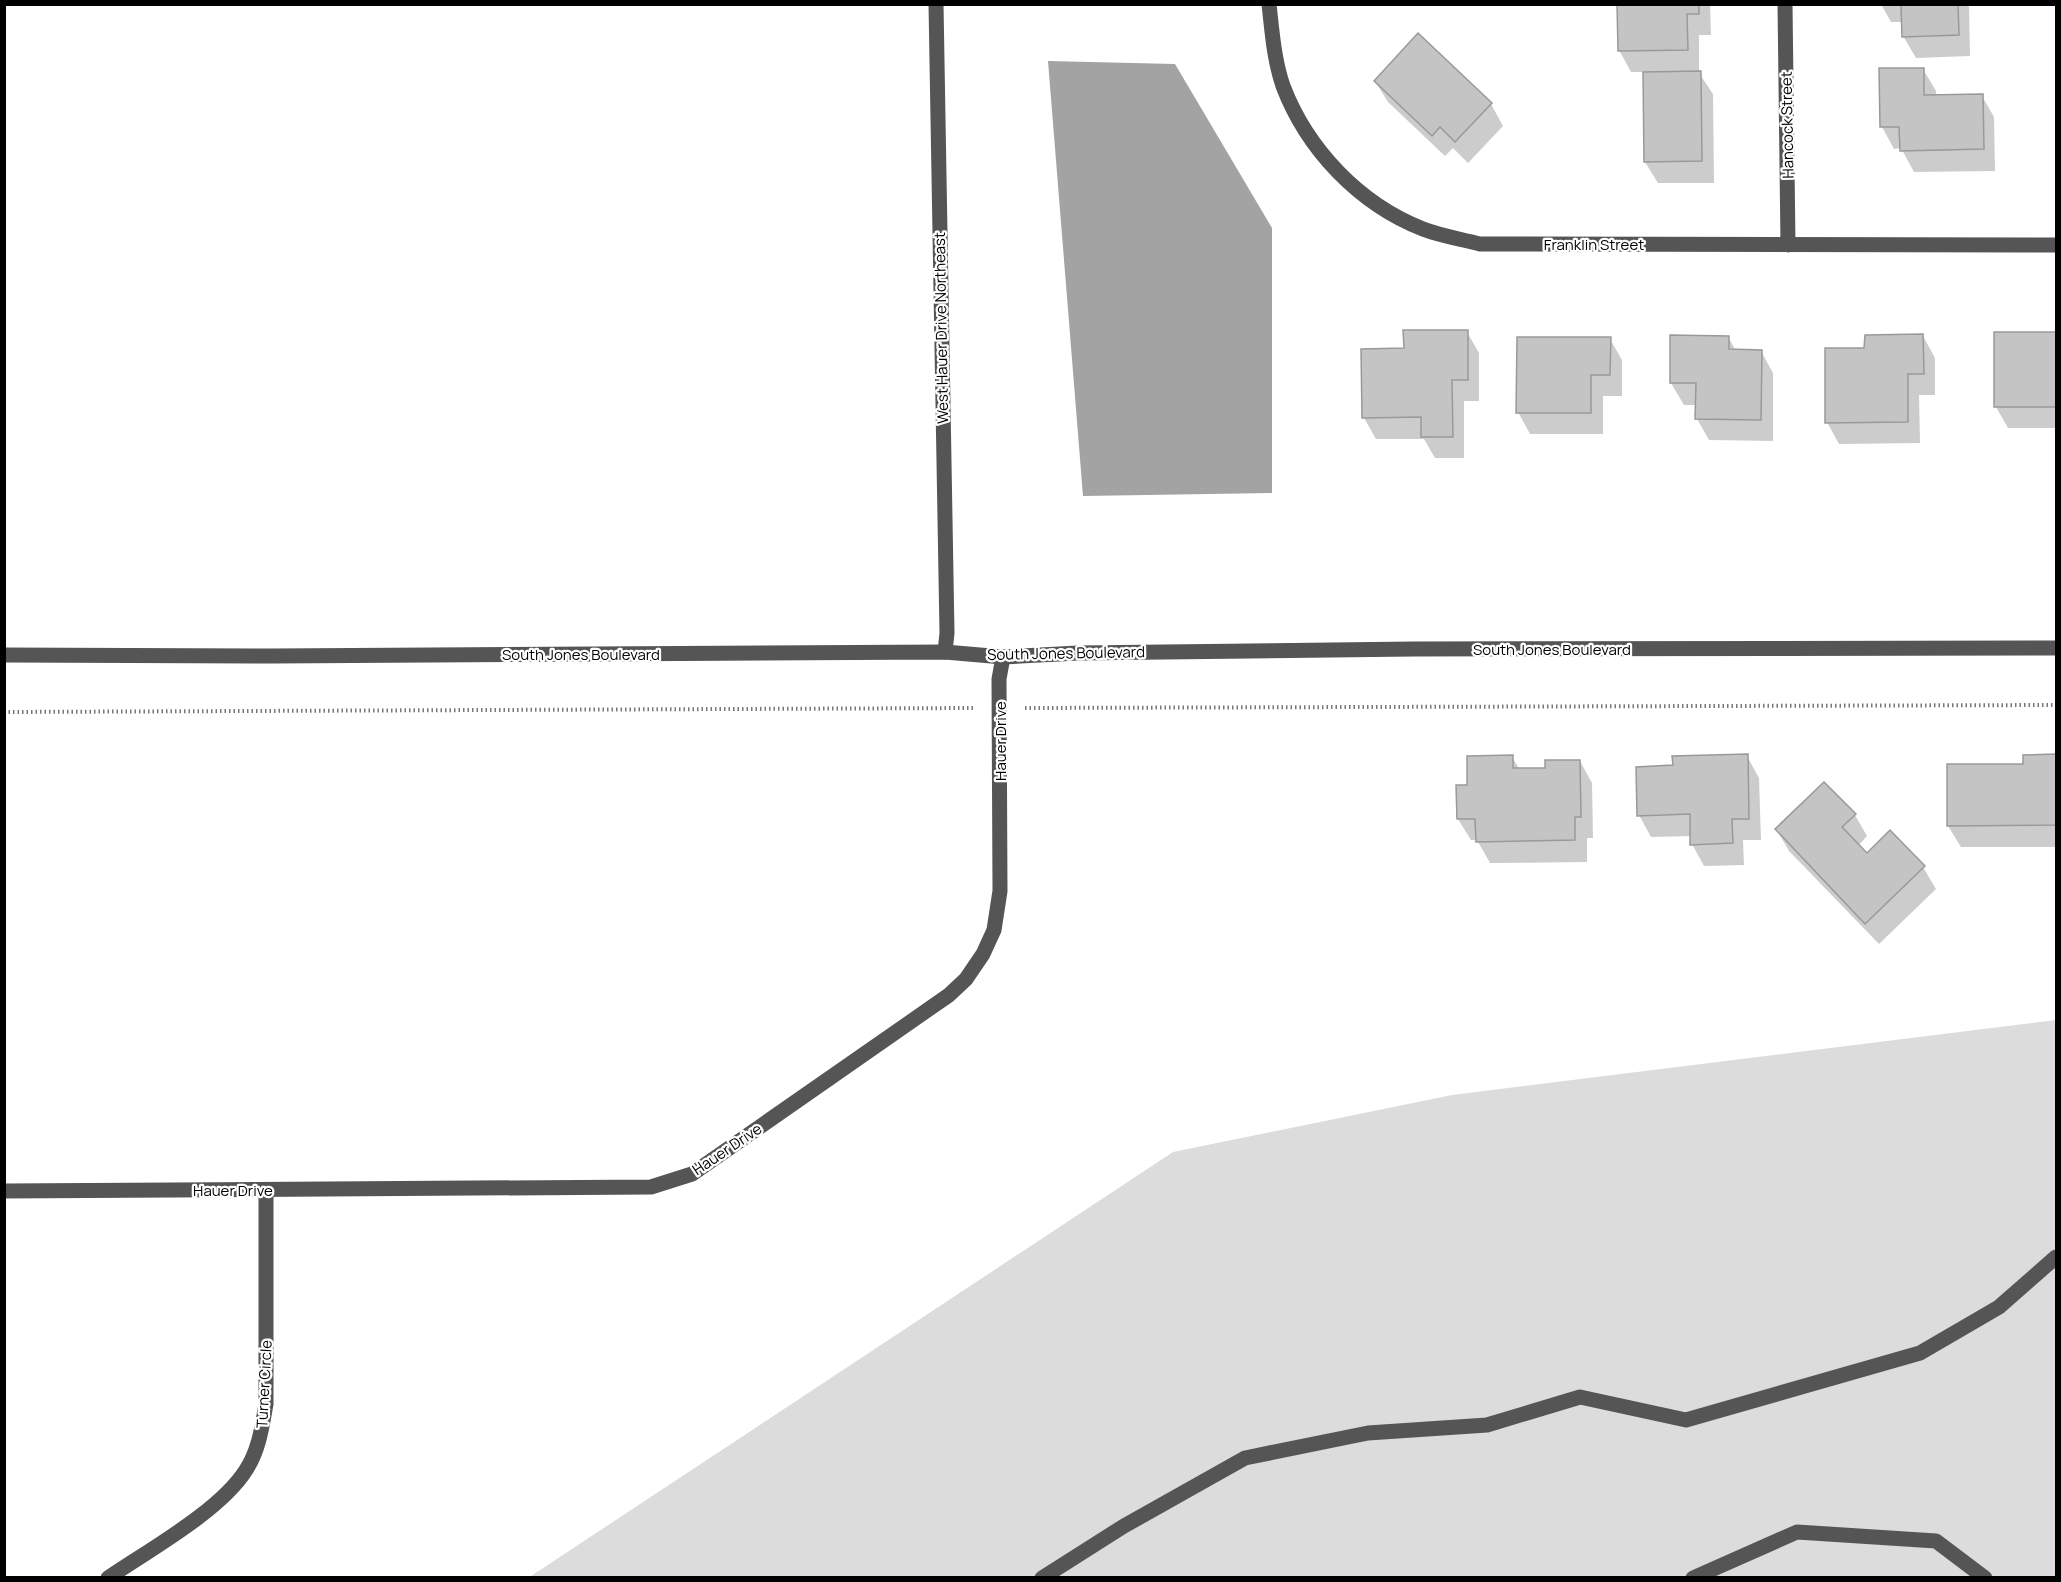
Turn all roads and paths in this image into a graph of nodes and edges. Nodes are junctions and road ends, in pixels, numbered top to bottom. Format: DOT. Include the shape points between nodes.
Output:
graph roads {
  1 [pos="936,4"];
  2 [pos="1269,4"];
  3 [pos="1785,4"];
  4 [pos="1788,245"];
  5 [pos="2056,245"];
  6 [pos="2056,648"];
  7 [pos="945,652"];
  8 [pos="4,655"];
  9 [pos="1003,657"];
  10 [pos="2056,705"];
  11 [pos="1000,708"];
  12 [pos="4,712"];
  13 [pos="266,1190"];
  14 [pos="4,1191"];
  15 [pos="2056,1257"];
  16 [pos="108,1578"];
  17 [pos="1042,1578"];
  18 [pos="1693,1578"];
  19 [pos="1985,1578"];
  1 -- 7 [label="street, West Hauer Drive Northeast"];
  2 -- 4 [label="street, Franklin Street" via="1283,84 1305,132 1336,171 1376,205 1423,229 1480,244"];
  3 -- 4 [label="street, Hancock Street"];
  4 -- 5 [label="street, Franklin Street"];
  6 -- 9 [label="street, South Jones Boulevard" via="1402,649"];
  7 -- 8 [label="street, South Jones Boulevard"];
  7 -- 9 [label="street, South Jones Boulevard"];
  9 -- 11 [label="street, Hauer Drive"];
  10 -- 11 [label="path"];
  11 -- 12 [label="path"];
  11 -- 13 [label="street, Hauer Drive" via="1000,891 994,930 983,954 949,995 692,1174 651,1188"];
  13 -- 14 [label="street, Hauer Drive"];
  13 -- 16 [label="street, Turner Circle" via="266,1404 261,1439 248,1468 231,1490"];
  15 -- 17 [label="street" via="1999,1307 1920,1353 1686,1420 1580,1397 1487,1425 1368,1433 1245,1458 1124,1526"];
  18 -- 19 [label="street" via="1797,1532 1936,1541"];
}
